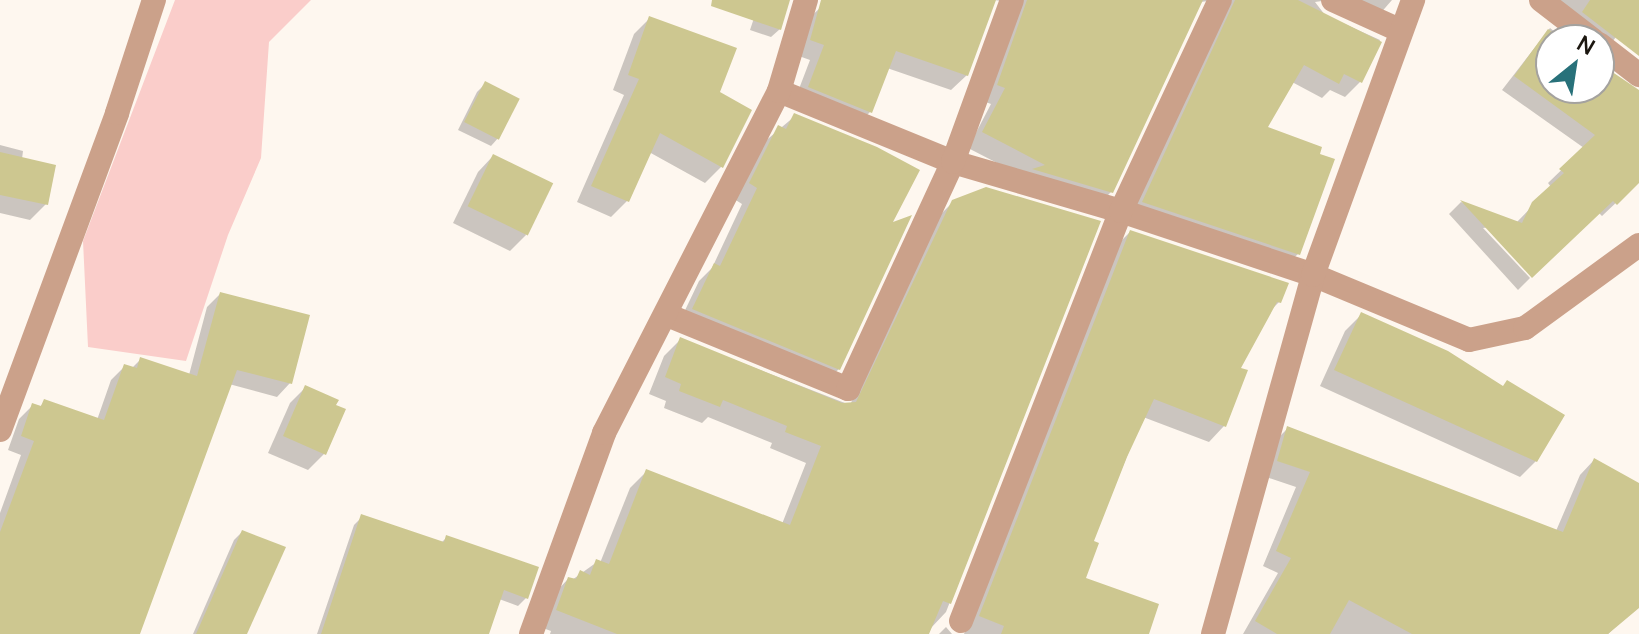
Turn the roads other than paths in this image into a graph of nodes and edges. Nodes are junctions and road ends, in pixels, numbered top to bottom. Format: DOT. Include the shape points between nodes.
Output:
graph roads {
  1 [pos="154,0"];
  2 [pos="806,0"];
  3 [pos="1012,0"];
  4 [pos="1220,0"];
  5 [pos="1333,0"];
  6 [pos="1413,0"];
  7 [pos="1541,0"];
  8 [pos="1572,24"];
  9 [pos="1399,30"];
  10 [pos="1615,56"];
  11 [pos="1639,75"];
  12 [pos="779,91"];
  13 [pos="953,162"];
  14 [pos="1121,211"];
  15 [pos="1639,245"];
  16 [pos="1313,275"];
  17 [pos="667,315"];
  18 [pos="0,430"];
  19 [pos="961,621"];
  20 [pos="531,634"];
  21 [pos="1213,634"];
  1 -- 18 [label="street"];
  2 -- 12 [label="street"];
  3 -- 13 [label="street"];
  4 -- 14 [label="street"];
  5 -- 9 [label="street"];
  6 -- 9 [label="street"];
  7 -- 8 [label="street"];
  9 -- 16 [label="street"];
  10 -- 11 [label="street"];
  12 -- 13 [label="street"];
  12 -- 17 [label="street"];
  13 -- 14 [label="street"];
  13 -- 17 [label="street" via="848,389"];
  14 -- 16 [label="street"];
  14 -- 19 [label="street"];
  15 -- 16 [label="street" via="1525,328 1469,340"];
  16 -- 21 [label="street"];
  17 -- 20 [label="street" via="604,433"];
}
